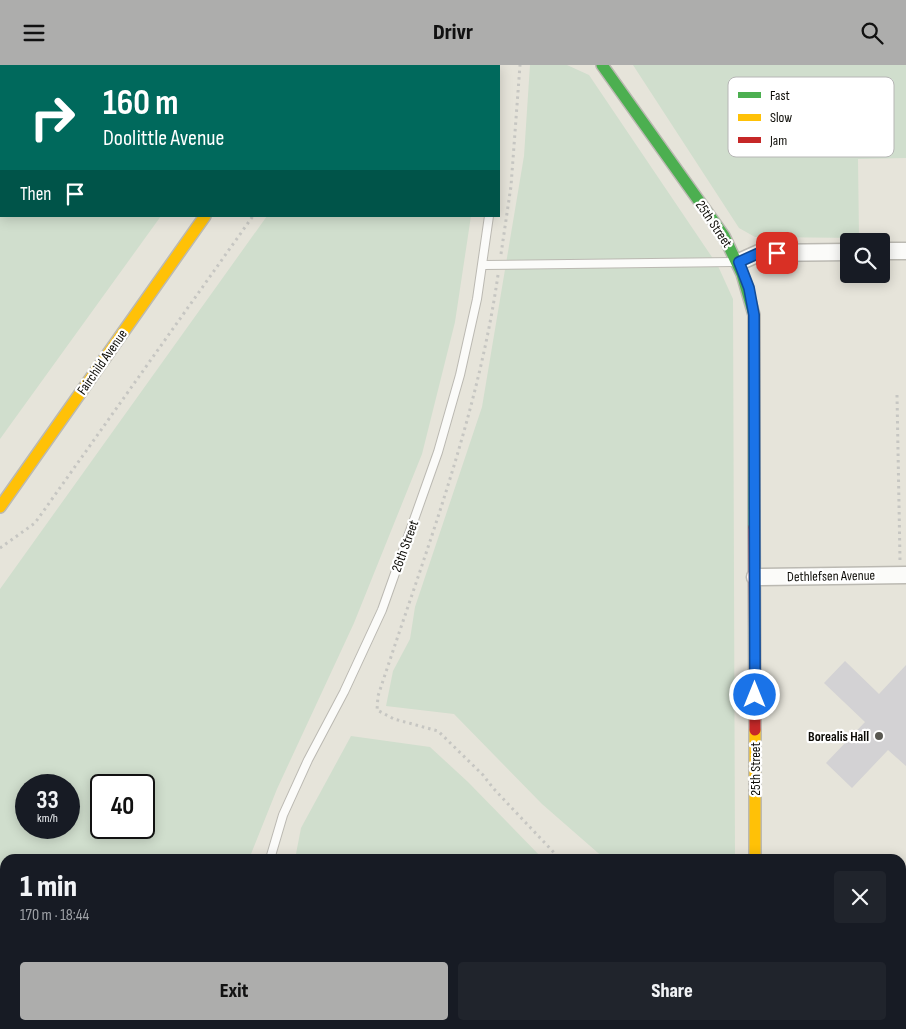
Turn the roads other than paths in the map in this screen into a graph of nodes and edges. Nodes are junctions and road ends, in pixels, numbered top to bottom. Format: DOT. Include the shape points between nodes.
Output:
graph roads {
  1 [pos="602,65"];
  2 [pos="204,217"];
  3 [pos="489,217"];
  4 [pos="890,251"];
  5 [pos="906,251"];
  6 [pos="840,252"];
  7 [pos="739,262"];
  8 [pos="483,265"];
  9 [pos="0,507"];
  10 [pos="903,568"];
  11 [pos="755,577"];
  12 [pos="271,854"];
  13 [pos="755,854"];
  1 -- 7 [label="street, 25th Street" via="724,236"];
  2 -- 9 [label="street, Fairchild Avenue"];
  3 -- 8 [label="lane, 26th Street"];
  4 -- 5 [label="street"];
  6 -- 7 [label="street" via="759,253"];
  7 -- 8 [label="lane"];
  7 -- 11 [label="street, 25th Street" via="749,288 754,315"];
  8 -- 12 [label="lane, 26th Street" via="460,375 438,452 382,610 283,815"];
  10 -- 11 [label="street, Dethlefsen Avenue"];
  11 -- 13 [label="street, 25th Street"];
}
